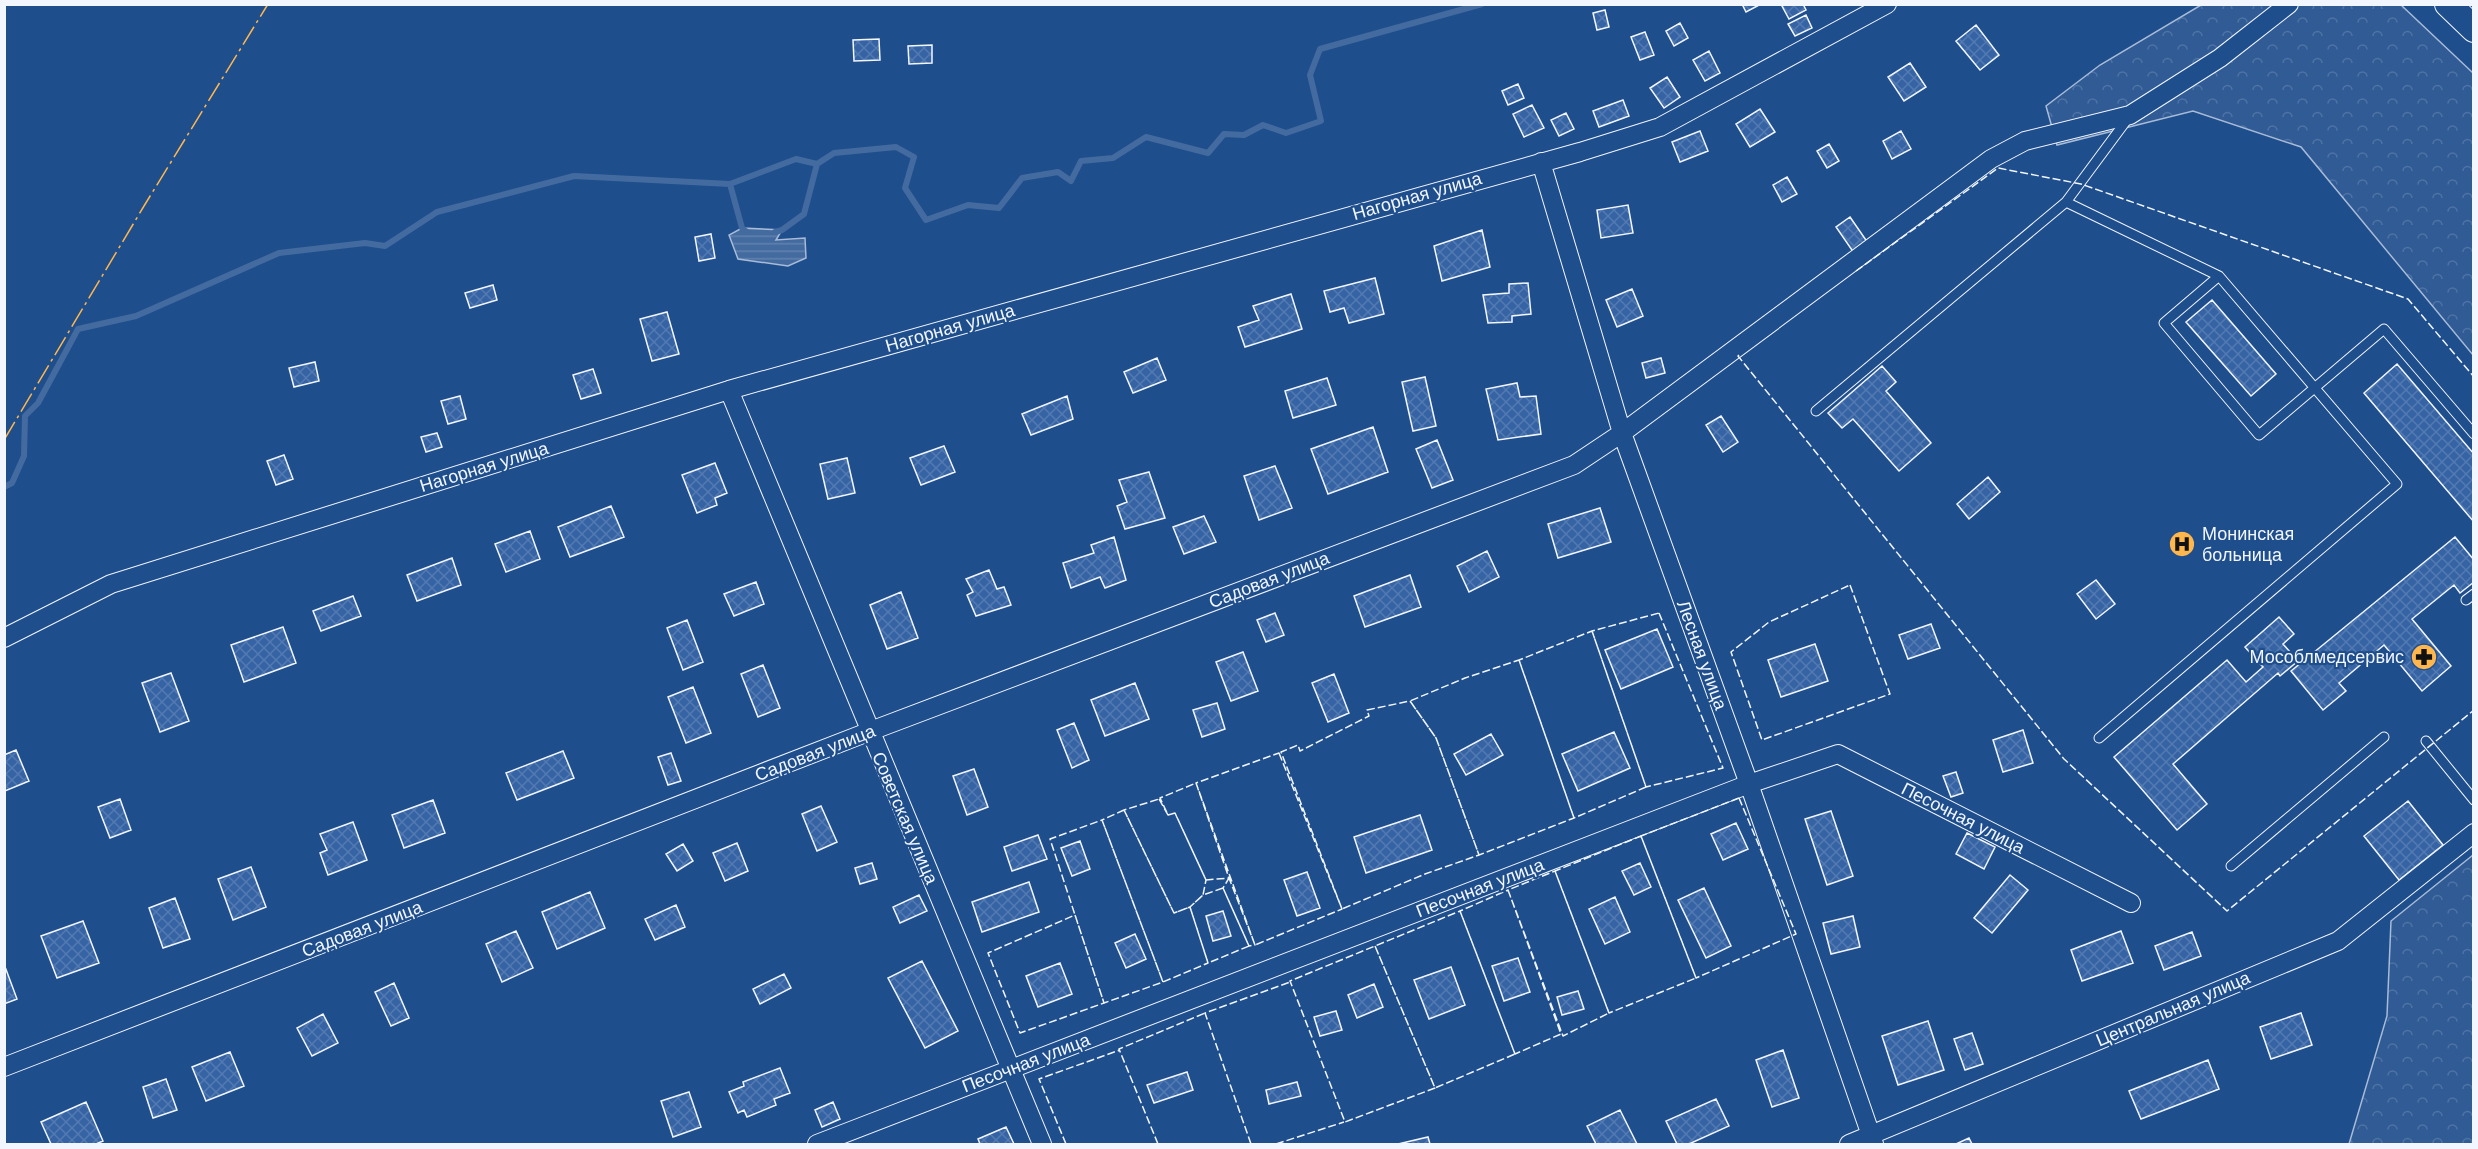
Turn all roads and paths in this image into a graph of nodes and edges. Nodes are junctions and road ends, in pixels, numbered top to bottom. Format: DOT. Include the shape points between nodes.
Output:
graph roads {
  1 [pos="1887,4"];
  2 [pos="2289,4"];
  3 [pos="2448,4"];
  4 [pos="2474,29"];
  5 [pos="2130,115"];
  6 [pos="1541,162"];
  7 [pos="2066,202"];
  8 [pos="2219,276"];
  9 [pos="2314,387"];
  10 [pos="729,390"];
  11 [pos="1816,411"];
  12 [pos="1622,434"];
  13 [pos="2474,434"];
  14 [pos="4,638"];
  15 [pos="868,732"];
  16 [pos="2384,737"];
  17 [pos="2099,738"];
  18 [pos="2426,741"];
  19 [pos="1749,784"];
  20 [pos="2474,800"];
  21 [pos="2474,833"];
  22 [pos="2231,866"];
  23 [pos="2131,903"];
  24 [pos="4,1067"];
  25 [pos="1011,1069"];
  26 [pos="1872,1140"];
  27 [pos="817,1144"];
  28 [pos="1042,1144"];
  29 [pos="1849,1144"];
  1 -- 6 [label="street, Нагорная улица" via="1660,127"];
  2 -- 5 [label="street, Садовая улица" via="2220,58"];
  3 -- 4 [label="main road"];
  5 -- 7 [label="lane"];
  5 -- 12 [label="street, Садовая улица" via="2025,141 1990,159"];
  6 -- 10 [label="street, Нагорная улица"];
  6 -- 12 [label="street, Лесная улица"];
  7 -- 8 [label="lane"];
  7 -- 11 [label="lane"];
  8 -- 9 [label="lane"];
  8 -- 9 [label="lane" via="2164,323 2259,435"];
  9 -- 13 [label="lane" via="2384,330"];
  9 -- 17 [label="lane" via="2397,484"];
  10 -- 14 [label="street, Нагорная улица" via="111,584"];
  10 -- 15 [label="street, Советская улица"];
  12 -- 15 [label="street, Садовая улица" via="1574,465"];
  12 -- 19 [label="street, Лесная улица"];
  15 -- 24 [label="street, Садовая улица"];
  15 -- 25 [label="street, Советская улица"];
  16 -- 22 [label="lane"];
  18 -- 20 [label="lane"];
  19 -- 23 [label="street, Песочная улица" via="1838,754"];
  19 -- 25 [label="street, Песочная улица"];
  19 -- 26 [label="street, Лесная улица"];
  21 -- 26 [label="street, Центральная улица" via="2338,940"];
  25 -- 27 [label="street, Песочная улица"];
  25 -- 28 [label="street, Советская улица"];
  26 -- 29 [label="street, Центральная улица"];
}
